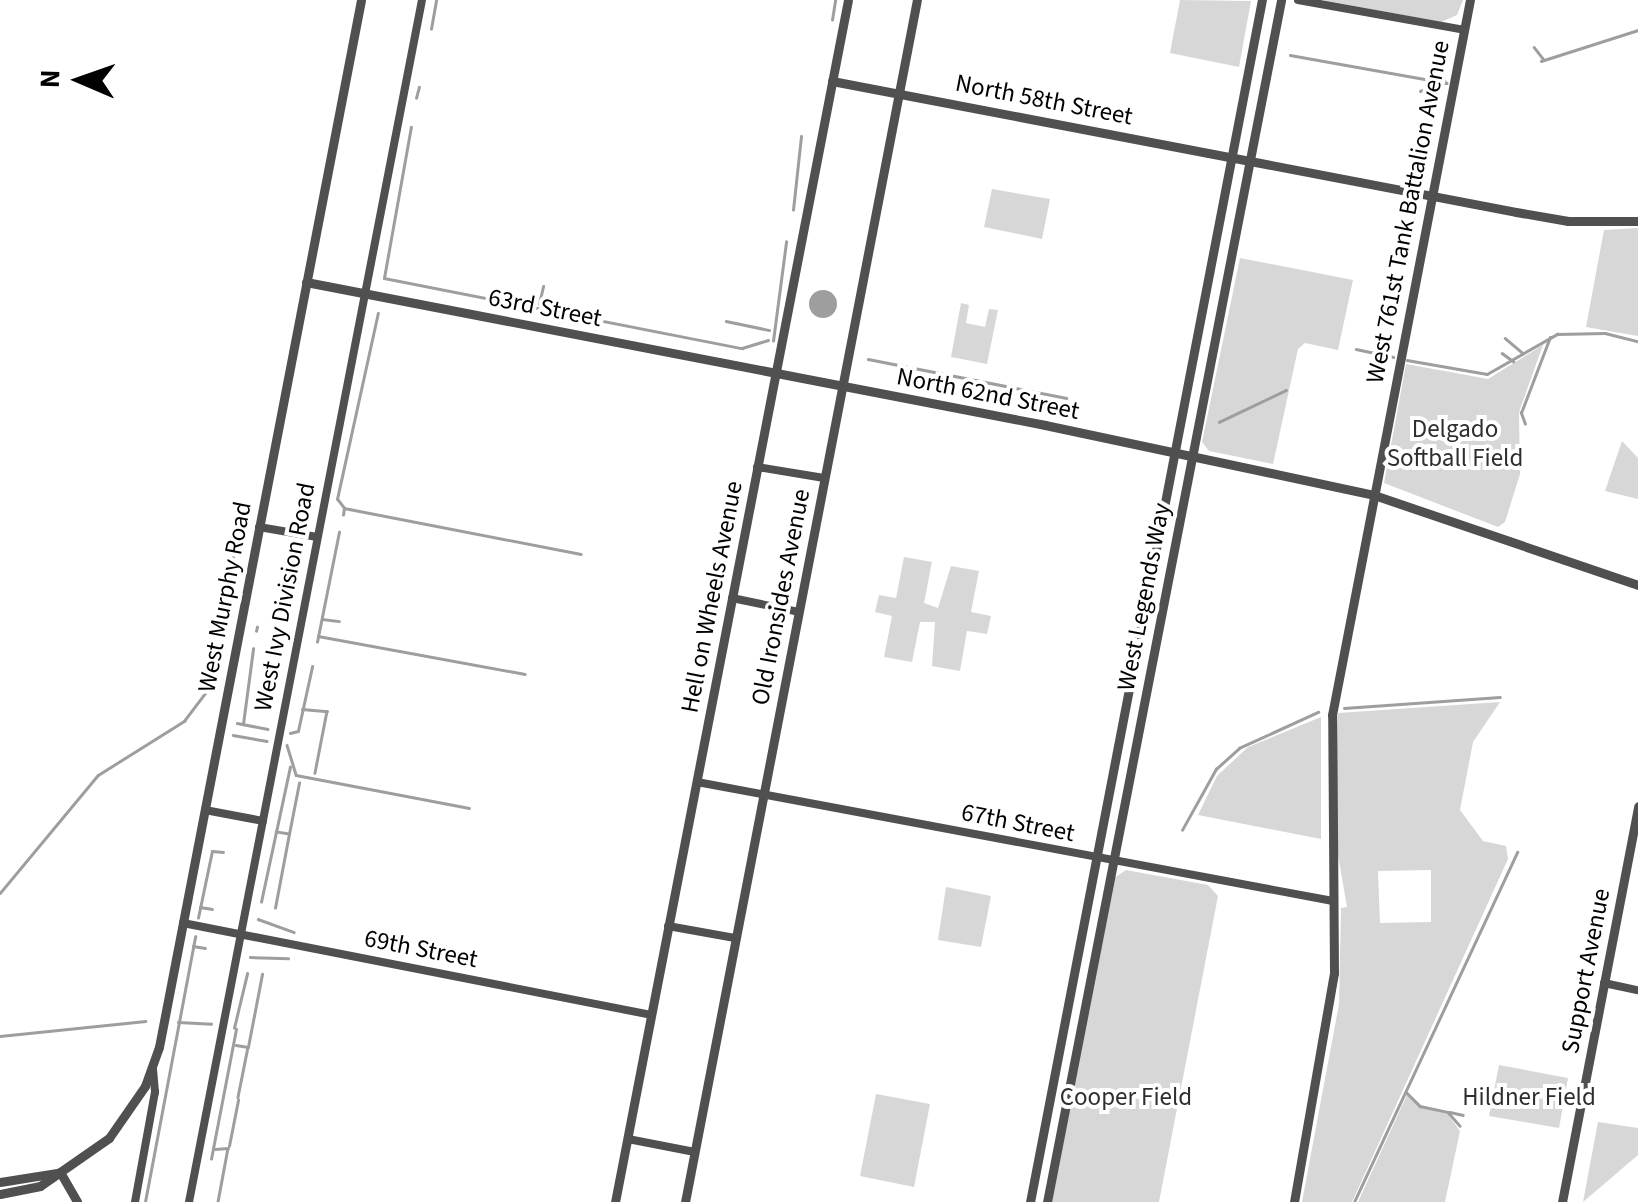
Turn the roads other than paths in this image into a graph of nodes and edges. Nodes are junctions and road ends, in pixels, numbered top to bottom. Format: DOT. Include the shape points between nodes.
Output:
graph roads {
  1 [pos="360,0"];
  2 [pos="422,0"];
  3 [pos="848,0"];
  4 [pos="918,0"];
  5 [pos="1262,0"];
  6 [pos="1281,0"];
  7 [pos="1298,0"];
  8 [pos="1470,0"];
  9 [pos="1464,30"];
  10 [pos="832,81"];
  11 [pos="900,93"];
  12 [pos="1231,157"];
  13 [pos="1248,160"];
  14 [pos="1432,196"];
  15 [pos="1638,221"];
  16 [pos="306,282"];
  17 [pos="365,293"];
  18 [pos="776,374"];
  19 [pos="842,386"];
  20 [pos="1175,454"];
  21 [pos="1191,458"];
  22 [pos="758,467"];
  23 [pos="824,478"];
  24 [pos="1374,495"];
  25 [pos="259,526"];
  26 [pos="316,537"];
  27 [pos="1638,585"];
  28 [pos="732,598"];
  29 [pos="798,612"];
  30 [pos="696,782"];
  31 [pos="763,795"];
  32 [pos="1638,806"];
  33 [pos="204,810"];
  34 [pos="263,821"];
  35 [pos="1096,858"];
  36 [pos="1113,861"];
  37 [pos="1332,902"];
  38 [pos="183,923"];
  39 [pos="668,926"];
  40 [pos="240,934"];
  41 [pos="735,938"];
  42 [pos="1604,983"];
  43 [pos="1638,990"];
  44 [pos="651,1015"];
  45 [pos="152,1068"];
  46 [pos="628,1138"];
  47 [pos="695,1152"];
  48 [pos="60,1172"];
  49 [pos="0,1182"];
  50 [pos="0,1194"];
  51 [pos="77,1202"];
  52 [pos="135,1202"];
  53 [pos="189,1202"];
  54 [pos="616,1202"];
  55 [pos="685,1202"];
  56 [pos="1030,1202"];
  57 [pos="1047,1202"];
  58 [pos="1294,1202"];
  59 [pos="1562,1202"];
  1 -- 16 [label="street, West Murphy Road"];
  2 -- 17 [label="street, West Ivy Division Road"];
  3 -- 10 [label="street, Hell on Wheels Avenue"];
  4 -- 11 [label="street, Old Ironsides Avenue"];
  5 -- 12 [label="street, West Legends Way"];
  6 -- 13 [label="street, West Legends Way"];
  7 -- 9 [label="street"];
  8 -- 9 [label="street, West 761st Tank Battalion Avenue"];
  9 -- 14 [label="street, West 761st Tank Battalion Avenue"];
  10 -- 11 [label="street, North 58th Street"];
  10 -- 18 [label="street, Hell on Wheels Avenue"];
  11 -- 12 [label="street, North 58th Street"];
  11 -- 19 [label="street, Old Ironsides Avenue"];
  12 -- 13 [label="street, North 58th Street"];
  12 -- 20 [label="street, West Legends Way"];
  13 -- 14 [label="street, North 58th Street"];
  13 -- 21 [label="street, West Legends Way"];
  14 -- 15 [label="street, North 58th Street" via="1568,221"];
  14 -- 24 [label="street, West 761st Tank Battalion Avenue"];
  16 -- 17 [label="street, 63rd Street"];
  16 -- 25 [label="street, West Murphy Road"];
  17 -- 18 [label="street, 63rd Street"];
  17 -- 26 [label="street, West Ivy Division Road"];
  18 -- 19 [label="street, North 62nd Street"];
  18 -- 22 [label="street, Hell on Wheels Avenue"];
  19 -- 20 [label="street, North 62nd Street"];
  19 -- 23 [label="street, Old Ironsides Avenue"];
  20 -- 21 [label="street, North 62nd Street"];
  20 -- 35 [label="street, West Legends Way"];
  21 -- 24 [label="street, North 62nd Street"];
  21 -- 36 [label="street, West Legends Way"];
  22 -- 23 [label="street"];
  22 -- 28 [label="street, Hell on Wheels Avenue"];
  23 -- 29 [label="street, Old Ironsides Avenue"];
  24 -- 27 [label="street, North 62nd Street"];
  24 -- 37 [label="street, West 761st Tank Battalion Avenue" via="1332,715"];
  25 -- 26 [label="street"];
  25 -- 33 [label="street, West Murphy Road"];
  26 -- 34 [label="street, West Ivy Division Road"];
  28 -- 29 [label="street"];
  28 -- 30 [label="street, Hell on Wheels Avenue"];
  29 -- 31 [label="street, Old Ironsides Avenue"];
  30 -- 31 [label="street, 67th Street"];
  30 -- 39 [label="street, Hell on Wheels Avenue"];
  31 -- 35 [label="street, 67th Street"];
  31 -- 41 [label="street, Old Ironsides Avenue"];
  32 -- 42 [label="street, Support Avenue"];
  33 -- 34 [label="street"];
  33 -- 38 [label="street, West Murphy Road"];
  34 -- 40 [label="street, West Ivy Division Road"];
  35 -- 36 [label="street, 67th Street"];
  35 -- 56 [label="street, West Legends Way"];
  36 -- 37 [label="street, 67th Street"];
  36 -- 57 [label="street, West Legends Way"];
  37 -- 58 [label="street, West 761st Tank Battalion Avenue" via="1331,1005"];
  38 -- 40 [label="street, 69th Street"];
  38 -- 45 [label="street, West Murphy Road"];
  39 -- 41 [label="street"];
  39 -- 44 [label="street, Hell on Wheels Avenue"];
  40 -- 44 [label="street, 69th Street"];
  40 -- 53 [label="street, West Ivy Division Road"];
  41 -- 47 [label="street, Old Ironsides Avenue"];
  42 -- 43 [label="street"];
  42 -- 59 [label="street, Support Avenue"];
  44 -- 46 [label="street, Hell on Wheels Avenue"];
  45 -- 48 [label="street" via="109,1138"];
  45 -- 52 [label="street, West Murphy Road" via="154,1092"];
  46 -- 47 [label="street"];
  46 -- 54 [label="street, Hell on Wheels Avenue"];
  47 -- 55 [label="street, Old Ironsides Avenue"];
  48 -- 49 [label="street"];
  48 -- 50 [label="street" via="40,1186"];
  48 -- 51 [label="street"];
}
